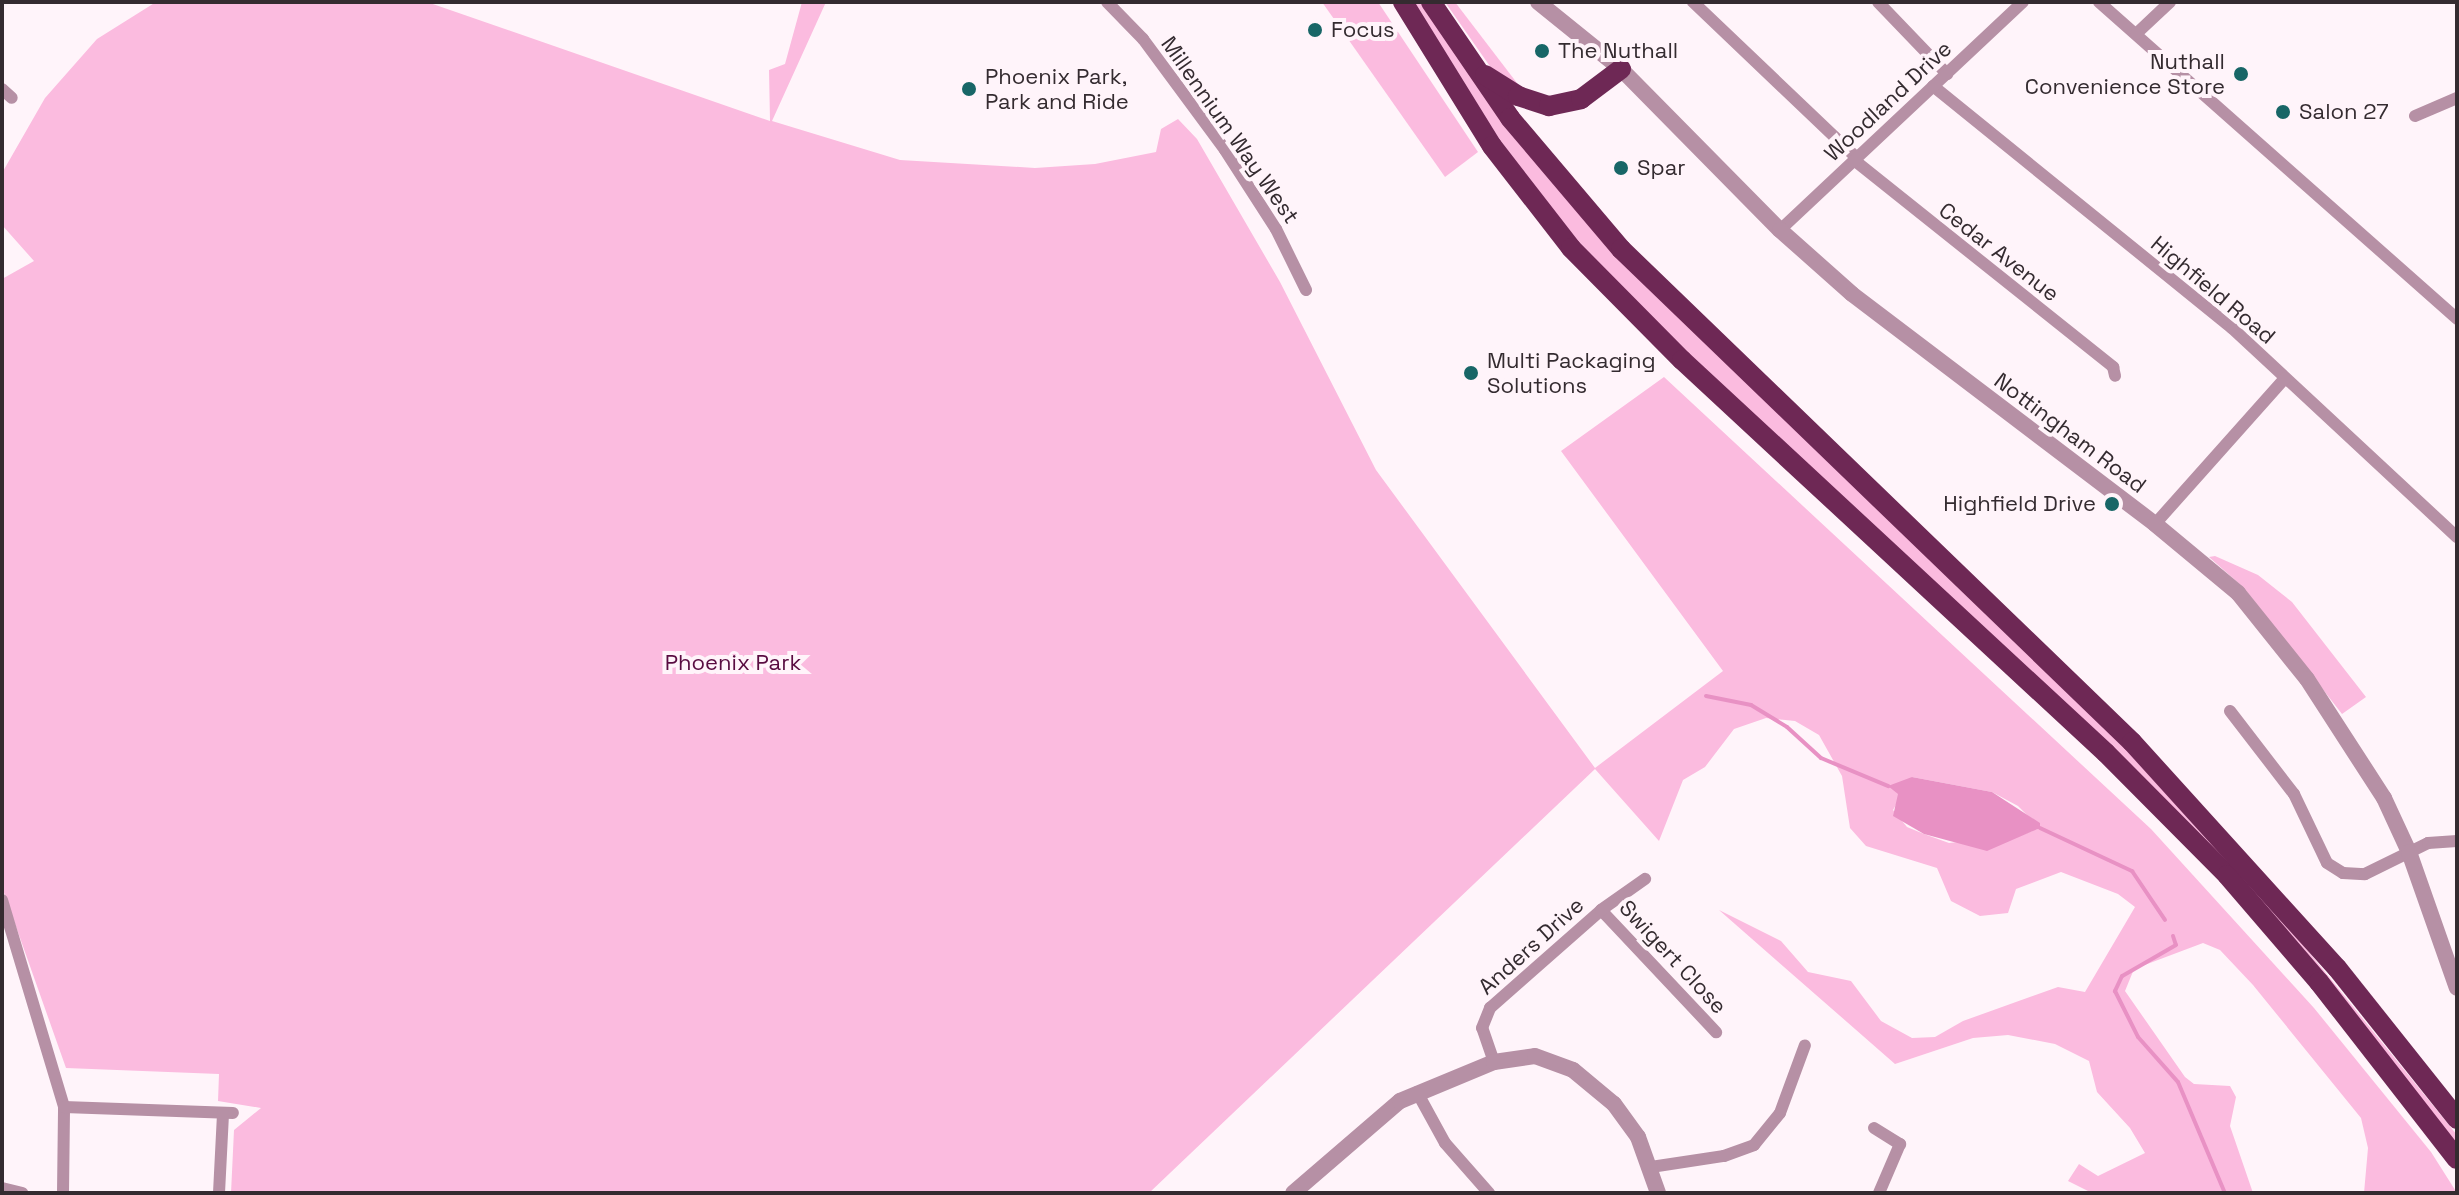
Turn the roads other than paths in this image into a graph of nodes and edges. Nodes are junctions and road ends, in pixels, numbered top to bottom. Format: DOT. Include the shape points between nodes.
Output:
graph roads {
  1 [pos="1107,2"];
  2 [pos="1403,2"];
  3 [pos="1431,2"];
  4 [pos="1538,2"];
  5 [pos="1693,2"];
  6 [pos="1878,2"];
  7 [pos="2023,2"];
  8 [pos="2099,2"];
  9 [pos="2170,2"];
  10 [pos="2136,34"];
  11 [pos="1472,66"];
  12 [pos="1621,69"];
  13 [pos="1947,74"];
  14 [pos="1933,86"];
  15 [pos="2,89"];
  16 [pos="12,98"];
  17 [pos="2457,98"];
  18 [pos="1549,106"];
  19 [pos="2415,116"];
  20 [pos="1530,144"];
  21 [pos="1856,159"];
  22 [pos="1780,230"];
  23 [pos="1306,290"];
  24 [pos="2457,319"];
  25 [pos="2115,376"];
  26 [pos="2285,378"];
  27 [pos="2155,524"];
  28 [pos="2457,537"];
  29 [pos="2230,711"];
  30 [pos="2457,841"];
  31 [pos="2409,852"];
  32 [pos="1645,879"];
  33 [pos="2,900"];
  34 [pos="1601,910"];
  35 [pos="8,933"];
  36 [pos="2457,988"];
  37 [pos="1716,1032"];
  38 [pos="1805,1045"];
  39 [pos="1494,1062"];
  40 [pos="1417,1092"];
  41 [pos="64,1107"];
  42 [pos="2457,1119"];
  43 [pos="1874,1128"];
  44 [pos="2457,1159"];
  45 [pos="1651,1167"];
  46 [pos="2,1188"];
  47 [pos="1304,1189"];
  48 [pos="22,1193"];
  49 [pos="63,1193"];
  50 [pos="219,1193"];
  51 [pos="1489,1193"];
  52 [pos="1658,1193"];
  53 [pos="1879,1193"];
  1 -- 23 [label="street, Millennium Way West" via="1143,39 1225,150 1276,229"];
  2 -- 44 [label="highway" via="1492,146 1571,248 1682,360 2106,753 2227,875 2319,982"];
  3 -- 11 [label="highway"];
  4 -- 12 [label="street, Nottingham Road"];
  5 -- 21 [label="street, Cedar Avenue"];
  6 -- 13 [label="street"];
  7 -- 13 [label="street, Woodland Drive"];
  8 -- 10 [label="street"];
  9 -- 10 [label="street"];
  10 -- 24 [label="street"];
  11 -- 18 [label="highway" via="1518,96"];
  11 -- 20 [label="highway"];
  12 -- 18 [label="highway" via="1581,99"];
  12 -- 22 [label="street, Nottingham Road"];
  13 -- 14 [label="street, Woodland Drive"];
  14 -- 21 [label="street, Woodland Drive"];
  14 -- 26 [label="street, Highfield Road" via="2232,328"];
  15 -- 16 [label="street"];
  17 -- 19 [label="street"];
  18 -- 20 [label="highway" via="1537,119"];
  20 -- 42 [label="highway" via="1621,249 2132,742 2337,968"];
  21 -- 22 [label="street, Woodland Drive"];
  21 -- 25 [label="street, Cedar Avenue" via="2113,367"];
  22 -- 27 [label="street, Nottingham Road" via="1904,336"];
  26 -- 27 [label="street"];
  26 -- 28 [label="street, Highfield Road"];
  27 -- 31 [label="street, Nottingham Road" via="2238,593 2307,679 2384,798"];
  29 -- 31 [label="street" via="2294,794 2327,863 2343,873 2365,874"];
  30 -- 31 [label="street" via="2428,843"];
  31 -- 36 [label="street, Nottingham Road"];
  32 -- 34 [label="street, Anders Drive"];
  33 -- 35 [label="street"];
  34 -- 37 [label="street, Swigert Close"];
  34 -- 39 [label="street, Anders Drive" via="1490,1008 1482,1028"];
  35 -- 41 [label="street"];
  38 -- 45 [label="street" via="1780,1113 1754,1145 1724,1156"];
  39 -- 40 [label="street"];
  39 -- 45 [label="street" via="1535,1056 1595,1084 1638,1137"];
  40 -- 47 [label="street" via="1370,1122"];
  40 -- 51 [label="street" via="1445,1143"];
  41 -- 49 [label="street"];
  41 -- 50 [label="street" via="228,1113"];
  43 -- 53 [label="street" via="1900,1144"];
  45 -- 52 [label="street"];
  46 -- 48 [label="street"];
}
